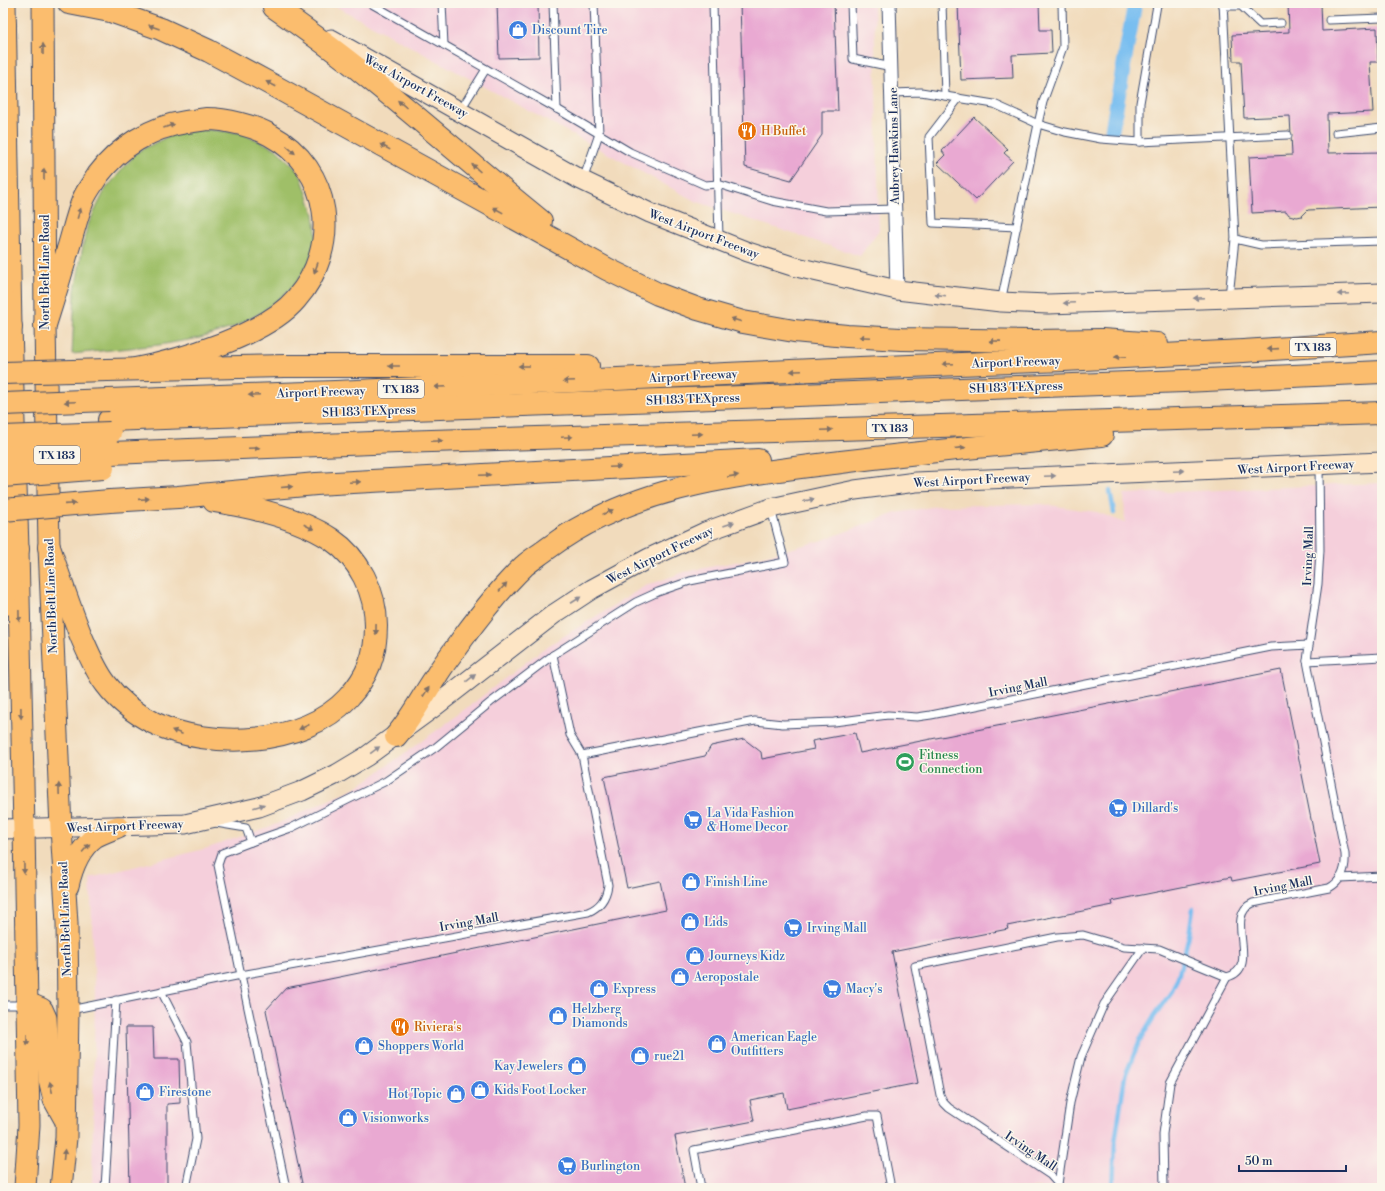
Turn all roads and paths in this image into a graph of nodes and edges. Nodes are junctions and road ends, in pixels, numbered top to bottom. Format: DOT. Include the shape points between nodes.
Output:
graph roads {
  1 [pos="69,3"];
  2 [pos="370,3"];
  3 [pos="442,3"];
  4 [pos="553,3"];
  5 [pos="594,3"];
  6 [pos="713,3"];
  7 [pos="851,3"];
  8 [pos="889,3"];
  9 [pos="942,3"];
  10 [pos="1062,3"];
  11 [pos="1158,3"];
  12 [pos="270,5"];
  13 [pos="1223,5"];
  14 [pos="43,7"];
  15 [pos="5,17"];
  16 [pos="1382,18"];
  17 [pos="1329,20"];
  18 [pos="1281,23"];
  19 [pos="444,45"];
  20 [pos="892,68"];
  21 [pos="486,69"];
  22 [pos="893,93"];
  23 [pos="945,96"];
  24 [pos="959,98"];
  25 [pos="557,109"];
  26 [pos="460,111"];
  27 [pos="1038,124"];
  28 [pos="1382,128"];
  29 [pos="1336,133"];
  30 [pos="599,134"];
  31 [pos="1288,135"];
  32 [pos="1230,137"];
  33 [pos="1140,142"];
  34 [pos="583,181"];
  35 [pos="718,184"];
  36 [pos="895,209"];
  37 [pos="1017,227"];
  38 [pos="1235,239"];
  39 [pos="719,241"];
  40 [pos="1382,241"];
  41 [pos="606,269"];
  42 [pos="897,290"];
  43 [pos="1382,293"];
  44 [pos="1229,297"];
  45 [pos="3,298"];
  46 [pos="1001,302"];
  47 [pos="45,325"];
  48 [pos="11,327"];
  49 [pos="1382,342"];
  50 [pos="1243,351"];
  51 [pos="135,369"];
  52 [pos="1382,372"];
  53 [pos="3,373"];
  54 [pos="692,376"];
  55 [pos="1382,386"];
  56 [pos="3,404"];
  57 [pos="1382,413"];
  58 [pos="1382,418"];
  59 [pos="3,424"];
  60 [pos="110,435"];
  61 [pos="3,438"];
  62 [pos="921,452"];
  63 [pos="3,457"];
  64 [pos="1382,462"];
  65 [pos="1319,466"];
  66 [pos="3,476"];
  67 [pos="178,497"];
  68 [pos="771,508"];
  69 [pos="3,510"];
  70 [pos="49,546"];
  71 [pos="18,549"];
  72 [pos="3,605"];
  73 [pos="1309,645"];
  74 [pos="553,655"];
  75 [pos="1382,657"];
  76 [pos="1307,661"];
  77 [pos="396,736"];
  78 [pos="582,756"];
  79 [pos="186,824"];
  80 [pos="118,827"];
  81 [pos="61,828"];
  82 [pos="3,829"];
  83 [pos="24,829"];
  84 [pos="251,842"];
  85 [pos="1382,876"];
  86 [pos="1340,878"];
  87 [pos="65,896"];
  88 [pos="1143,948"];
  89 [pos="241,975"];
  90 [pos="1227,977"];
  91 [pos="161,991"];
  92 [pos="116,1000"];
  93 [pos="3,1005"];
  94 [pos="26,1005"];
  95 [pos="68,1010"];
  96 [pos="66,1122"];
  97 [pos="1059,1186"];
  98 [pos="24,1188"];
  99 [pos="61,1188"];
  100 [pos="104,1188"];
  101 [pos="186,1188"];
  102 [pos="286,1188"];
  103 [pos="701,1188"];
  104 [pos="891,1188"];
  105 [pos="1164,1188"];
  41 -- 1 [label="highway, one-way" via="209,51 161,29 110,11"];
  2 -- 19 [label="lane"];
  3 -- 19 [label="lane"];
  4 -- 25 [label="lane"];
  5 -- 30 [label="lane"];
  6 -- 35 [label="lane"];
  7 -- 20 [label="lane" via="853,59"];
  8 -- 20 [label="street, Aubrey Hawkins Lane"];
  9 -- 23 [label="lane"];
  10 -- 27 [label="lane" via="1063,47 1043,102"];
  11 -- 33 [label="lane" via="1140,103"];
  12 -- 26 [label="main road, West Airport Freeway"];
  41 -- 12 [label="highway, one-way" via="488,179 364,73"];
  13 -- 18 [label="lane" via="1241,6 1260,24"];
  13 -- 32 [label="lane"];
  47 -- 14 [label="main road, North Belt Line Road, one-way"];
  15 -- 48 [label="main road"];
  16 -- 17 [label="lane"];
  19 -- 21 [label="lane"];
  20 -- 22 [label="street, Aubrey Hawkins Lane"];
  21 -- 25 [label="lane"];
  21 -- 26 [label="lane"];
  22 -- 23 [label="lane" via="921,92"];
  22 -- 36 [label="street, Aubrey Hawkins Lane"];
  23 -- 24 [label="lane"];
  24 -- 27 [label="lane" via="994,104"];
  24 -- 37 [label="lane" via="930,137 933,223"];
  25 -- 30 [label="lane"];
  26 -- 34 [label="main road, West Airport Freeway"];
  27 -- 33 [label="lane" via="1100,139"];
  27 -- 37 [label="lane"];
  28 -- 29 [label="lane"];
  30 -- 34 [label="lane"];
  30 -- 35 [label="lane" via="630,152 705,185"];
  31 -- 32 [label="lane"];
  32 -- 33 [label="lane"];
  32 -- 38 [label="lane"];
  34 -- 39 [label="main road, West Airport Freeway" via="650,213"];
  35 -- 36 [label="lane" via="772,201 826,211"];
  35 -- 39 [label="lane"];
  36 -- 42 [label="street, Aubrey Hawkins Lane"];
  37 -- 46 [label="lane"];
  38 -- 40 [label="lane" via="1261,245"];
  38 -- 44 [label="lane"];
  39 -- 42 [label="main road, West Airport Freeway" via="792,266"];
  50 -- 41 [label="highway, one-way" via="1102,340 901,339 794,331 743,322 698,309 658,294"];
  46 -- 42 [label="main road, West Airport Freeway, one-way"];
  43 -- 44 [label="main road, West Airport Freeway, one-way"];
  44 -- 46 [label="main road, West Airport Freeway, one-way" via="1048,304"];
  45 -- 48 [label="highway"];
  47 -- 51 [label="highway, one-way" via="83,199 99,174 120,152 146,134 176,124 208,119 243,124 270,134 290,148 308,168 319,193 325,219 323,247 312,277 295,301 272,319 244,334 188,355"];
  47 -- 70 [label="main road, North Belt Line Road"];
  48 -- 71 [label="main road"];
  49 -- 50 [label="highway, Airport Freeway / TX 183, one-way"];
  50 -- 54 [label="highway, Airport Freeway / TX 183, one-way"];
  51 -- 53 [label="highway, bridge"];
  54 -- 51 [label="highway, one-way" via="597,366 285,366"];
  52 -- 60 [label="highway, SH 183 TEXpress"];
  54 -- 60 [label="highway, Airport Freeway / TX 183, one-way" via="335,392"];
  55 -- 60 [label="highway, SH 183 TEXpress"];
  60 -- 56 [label="highway, Airport Freeway / TX 183, one-way, bridge"];
  60 -- 57 [label="highway, Airport Freeway / TX 183, one-way" via="215,449"];
  62 -- 58 [label="highway, one-way" via="1156,430 1360,425"];
  59 -- 60 [label="highway, SH 183 TEXpress"];
  60 -- 61 [label="highway, SH 183 TEXpress, bridge"];
  60 -- 63 [label="highway, Airport Freeway / TX 183, bridge"];
  60 -- 66 [label="highway, bridge"];
  67 -- 62 [label="highway, one-way" via="324,484"];
  77 -- 62 [label="highway, one-way" via="436,676 504,586 561,538 584,525 638,500 716,479"];
  64 -- 65 [label="main road, West Airport Freeway"];
  68 -- 65 [label="main road, West Airport Freeway, one-way" via="855,490 916,482"];
  65 -- 73 [label="lane, Irving Mall" via="1320,550"];
  69 -- 67 [label="highway, one-way, bridge"];
  67 -- 70 [label="highway, one-way" via="232,504 304,525 331,539 353,558 368,582 376,612 376,643 367,673 348,699 325,717 295,731 259,738 221,740 184,735 153,723 126,705 106,684 91,659"];
  68 -- 74 [label="lane" via="785,562 690,581 664,590 622,610"];
  77 -- 68 [label="main road, West Airport Freeway, one-way" via="535,628 592,590 622,572 705,532"];
  81 -- 70 [label="main road, North Belt Line Road, one-way"];
  71 -- 72 [label="highway"];
  71 -- 83 [label="main road, one-way"];
  73 -- 76 [label="lane, Irving Mall"];
  73 -- 78 [label="lane, Irving Mall" via="1271,647 931,715 888,715 834,722 783,724 754,721"];
  74 -- 78 [label="lane" via="570,735"];
  74 -- 84 [label="lane" via="436,747 386,781 291,828"];
  75 -- 76 [label="lane"];
  76 -- 86 [label="lane, Irving Mall" via="1345,854 1345,867"];
  79 -- 77 [label="main road, West Airport Freeway, one-way" via="259,807 302,791 361,760"];
  78 -- 89 [label="lane, Irving Mall" via="608,886 605,897 596,908"];
  79 -- 80 [label="main road, West Airport Freeway"];
  79 -- 84 [label="lane" via="217,824 246,828"];
  80 -- 81 [label="main road, West Airport Freeway"];
  87 -- 80 [label="main road, one-way" via="72,871 81,853 95,838"];
  81 -- 83 [label="main road, West Airport Freeway"];
  81 -- 87 [label="main road, North Belt Line Road"];
  82 -- 83 [label="main road, West Airport Freeway"];
  83 -- 94 [label="main road, one-way"];
  84 -- 89 [label="lane" via="222,854 218,865"];
  85 -- 86 [label="lane"];
  86 -- 90 [label="lane, Irving Mall" via="1329,888 1247,905 1241,915 1242,963 1233,976"];
  87 -- 95 [label="main road, North Belt Line Road"];
  88 -- 90 [label="lane, Irving Mall" via="1169,952"];
  88 -- 97 [label="lane" via="1104,1004 1081,1057 1070,1103"];
  88 -- 97 [label="lane, Irving Mall" via="1124,947 1091,936 1074,935 915,966 940,1095 944,1104 1050,1175"];
  89 -- 91 [label="lane"];
  89 -- 102 [label="lane"];
  90 -- 105 [label="lane" via="1170,1083 1163,1134"];
  91 -- 92 [label="lane"];
  91 -- 101 [label="lane" via="187,1042 196,1139"];
  92 -- 95 [label="lane"];
  92 -- 100 [label="lane"];
  93 -- 94 [label="lane"];
  96 -- 94 [label="main road, one-way" via="54,1100 49,1080 46,1018 42,1009"];
  94 -- 98 [label="main road, one-way" via="29,1125"];
  95 -- 96 [label="main road, North Belt Line Road"];
  99 -- 96 [label="main road, North Belt Line Road, one-way"];
  103 -- 104 [label="lane" via="694,1150 867,1116 877,1116"];
}
